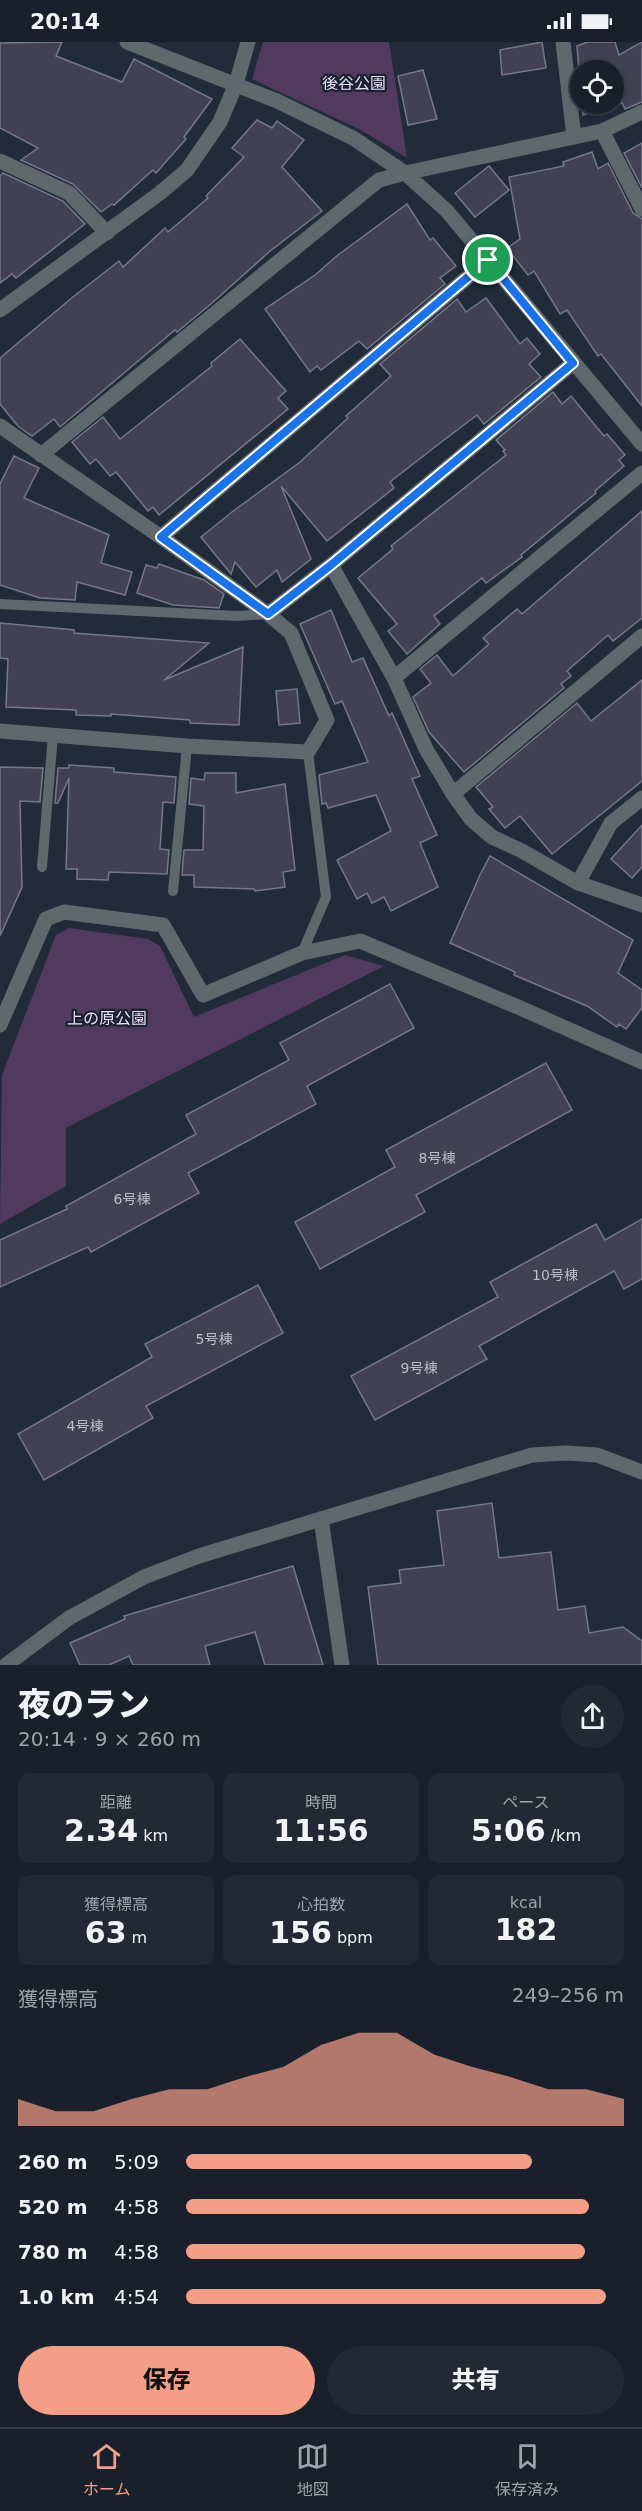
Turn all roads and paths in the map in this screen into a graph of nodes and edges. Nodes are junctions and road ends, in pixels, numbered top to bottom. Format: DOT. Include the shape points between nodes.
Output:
graph roads {
  1 [pos="128,42"];
  2 [pos="248,42"];
  3 [pos="563,42"];
  4 [pos="236,84"];
  5 [pos="642,112"];
  6 [pos="602,131"];
  7 [pos="574,136"];
  8 [pos="0,161"];
  9 [pos="405,173"];
  10 [pos="642,209"];
  11 [pos="107,233"];
  12 [pos="488,260"];
  13 [pos="0,310"];
  14 [pos="573,363"];
  15 [pos="0,426"];
  16 [pos="642,444"];
  17 [pos="41,454"];
  18 [pos="642,473"];
  19 [pos="161,537"];
  20 [pos="331,565"];
  21 [pos="0,604"];
  22 [pos="268,614"];
  23 [pos="642,636"];
  24 [pos="394,678"];
  25 [pos="0,731"];
  26 [pos="53,735"];
  27 [pos="187,746"];
  28 [pos="309,752"];
  29 [pos="453,794"];
  30 [pos="642,798"];
  31 [pos="42,867"];
  32 [pos="578,883"];
  33 [pos="173,891"];
  34 [pos="642,905"];
  35 [pos="302,953"];
  36 [pos="0,1025"];
  37 [pos="642,1062"];
  38 [pos="642,1472"];
  39 [pos="321,1518"];
  40 [pos="6,1665"];
  41 [pos="342,1665"];
  1 -- 4 [label="street"];
  2 -- 4 [label="street"];
  3 -- 7 [label="street"];
  4 -- 9 [label="street" via="353,138"];
  4 -- 11 [label="street" via="220,122 187,170"];
  5 -- 6 [label="street"];
  6 -- 7 [label="street"];
  6 -- 10 [label="street"];
  7 -- 9 [label="street"];
  8 -- 11 [label="street" via="69,193"];
  9 -- 12 [label="street" via="447,211"];
  9 -- 17 [label="street" via="379,180"];
  11 -- 13 [label="street"];
  12 -- 14 [label="street"];
  12 -- 19 [label="street"];
  14 -- 16 [label="street"];
  14 -- 20 [label="street"];
  15 -- 17 [label="street"];
  17 -- 19 [label="street"];
  18 -- 24 [label="street"];
  19 -- 22 [label="street"];
  20 -- 22 [label="street"];
  20 -- 24 [label="street"];
  21 -- 22 [label="lane" via="238,616"];
  22 -- 28 [label="street" via="291,633 327,720"];
  23 -- 29 [label="street"];
  24 -- 29 [label="street" via="426,749"];
  25 -- 26 [label="street"];
  26 -- 27 [label="street"];
  26 -- 31 [label="lane"];
  27 -- 28 [label="street"];
  27 -- 33 [label="lane"];
  28 -- 35 [label="lane" via="326,897"];
  29 -- 32 [label="street" via="471,819 492,837"];
  30 -- 32 [label="street" via="611,823"];
  32 -- 34 [label="street"];
  35 -- 36 [label="street" via="203,994 163,925 64,912 46,919"];
  35 -- 37 [label="street" via="360,941"];
  38 -- 39 [label="street" via="597,1455 532,1455"];
  39 -- 40 [label="street" via="144,1577 69,1618"];
  39 -- 41 [label="street"];
}
